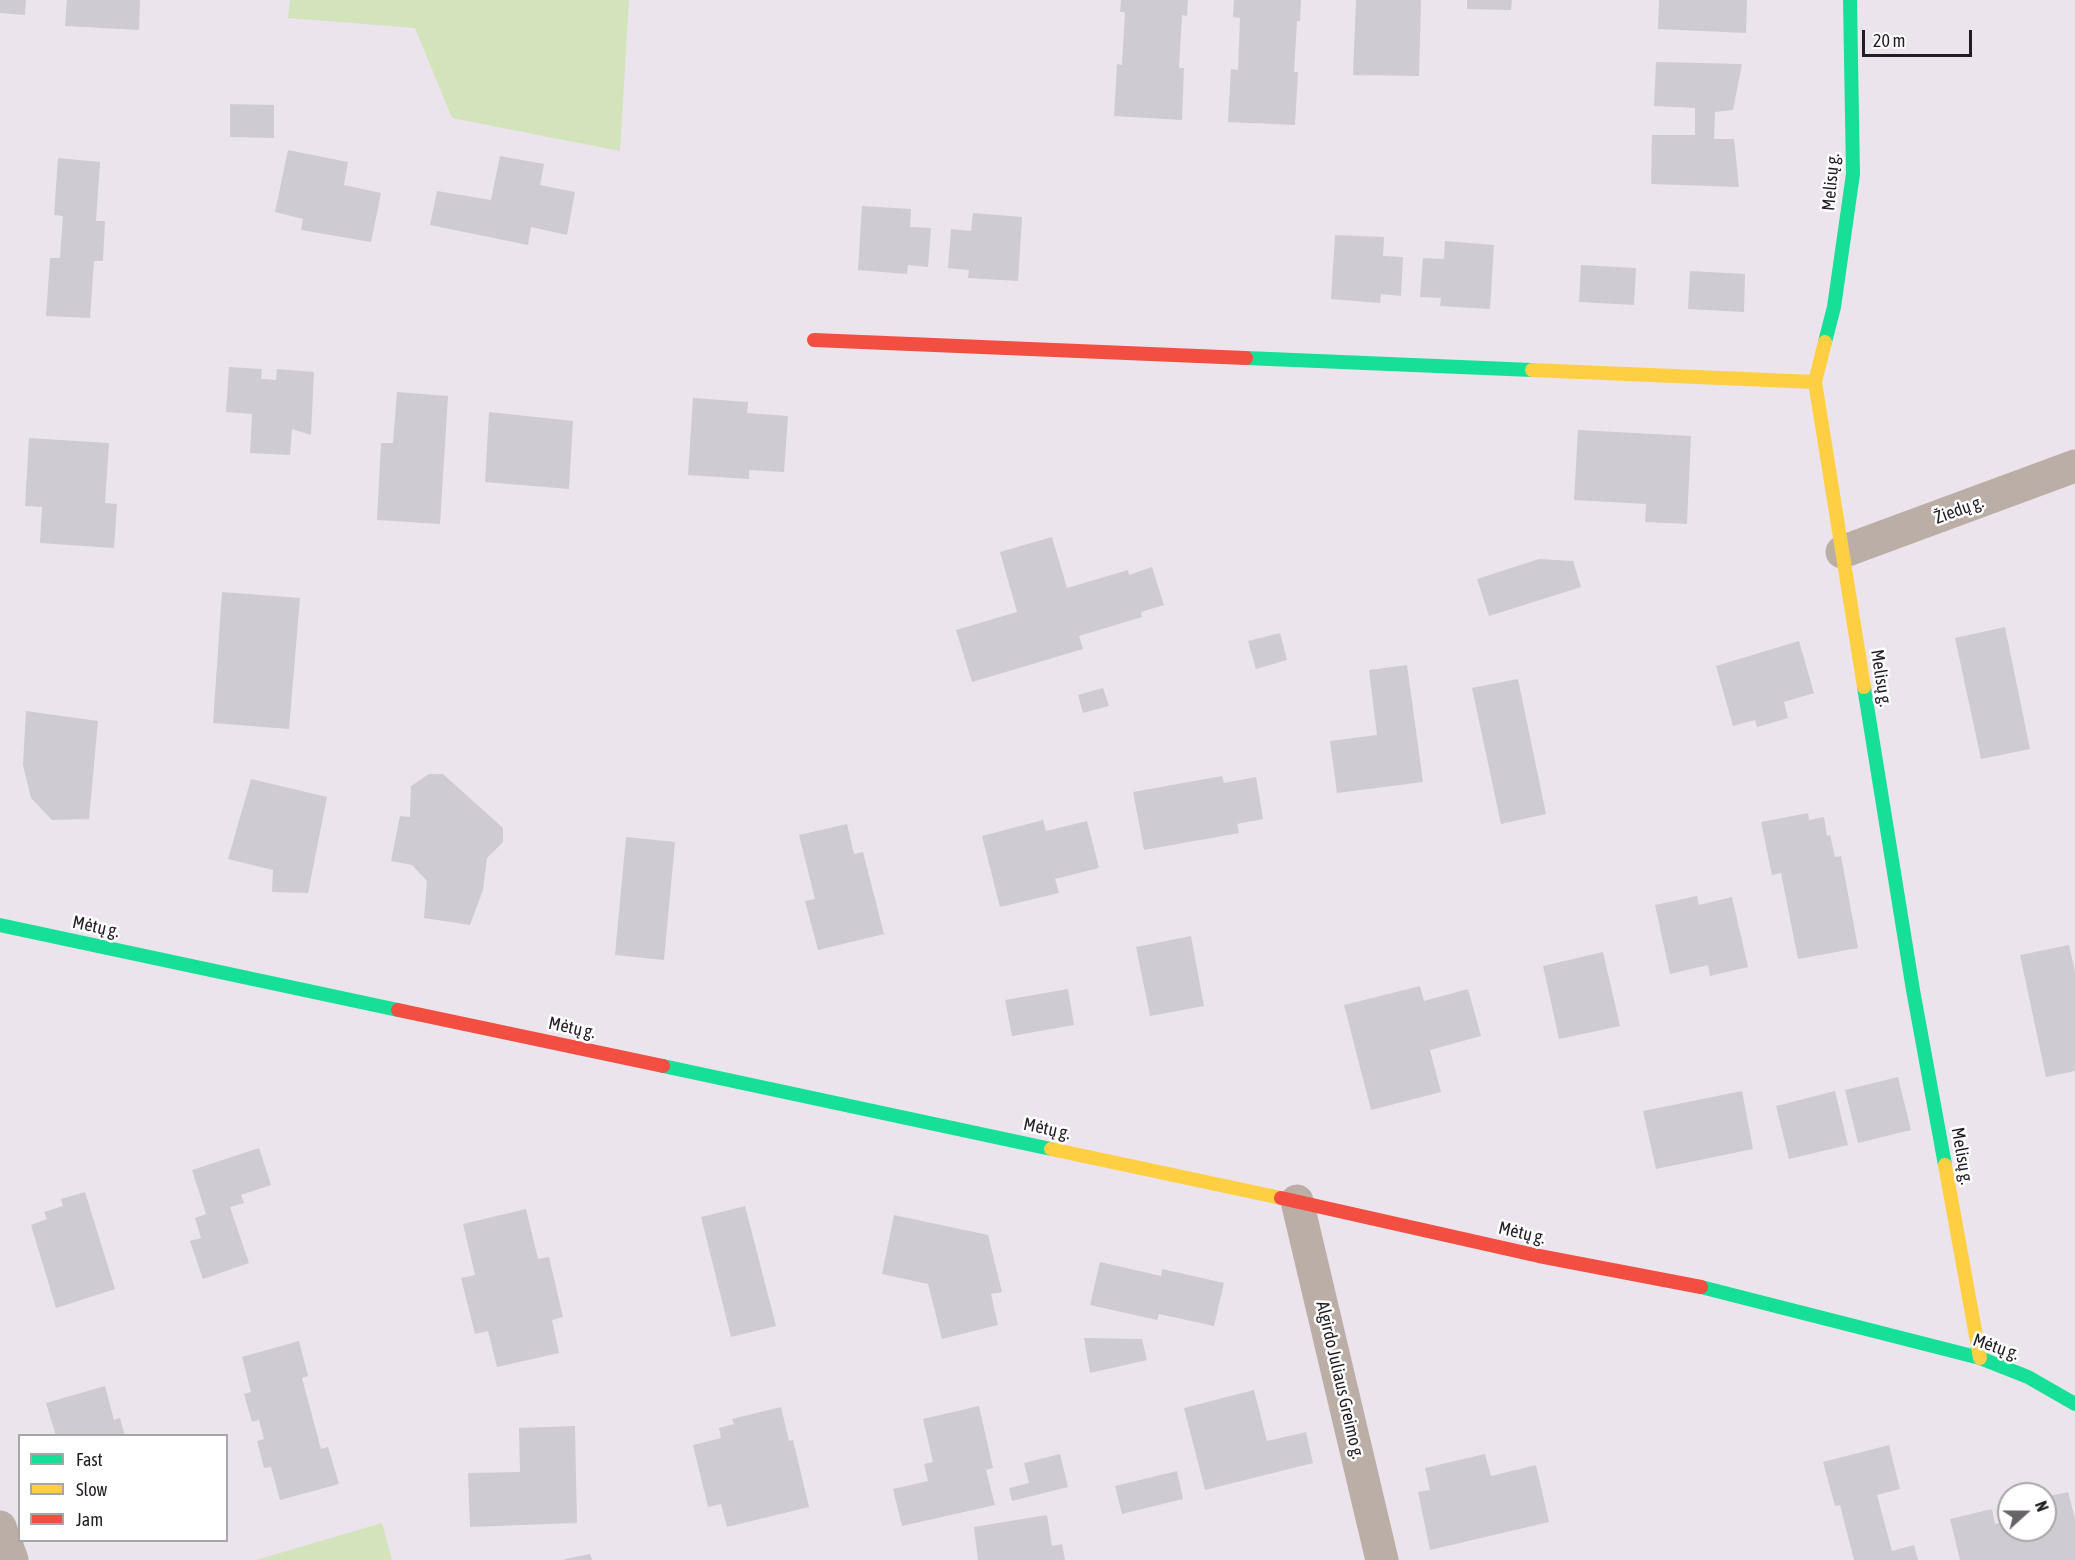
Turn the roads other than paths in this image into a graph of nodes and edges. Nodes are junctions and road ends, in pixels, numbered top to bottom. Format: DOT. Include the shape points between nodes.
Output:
graph roads {
  1 [pos="1850,0"];
  2 [pos="814,340"];
  3 [pos="1815,382"];
  4 [pos="2075,466"];
  5 [pos="1842,552"];
  6 [pos="0,925"];
  7 [pos="1297,1201"];
  8 [pos="1980,1359"];
  9 [pos="2075,1404"];
  10 [pos="0,1527"];
  11 [pos="12,1560"];
  12 [pos="1382,1560"];
  1 -- 3 [label="street, Melisų g." via="1853,174 1834,307"];
  2 -- 3 [label="street"];
  3 -- 5 [label="street, Melisų g."];
  4 -- 5 [label="street, Žiedų g."];
  5 -- 8 [label="street, Melisų g." via="1913,990"];
  6 -- 7 [label="street, Mėtų g."];
  7 -- 8 [label="street, Mėtų g." via="1539,1256 1723,1291"];
  7 -- 12 [label="street, Algirdo Juliaus Greimo g."];
  8 -- 9 [label="street, Mėtų g." via="2028,1377"];
  10 -- 11 [label="street"];
}
